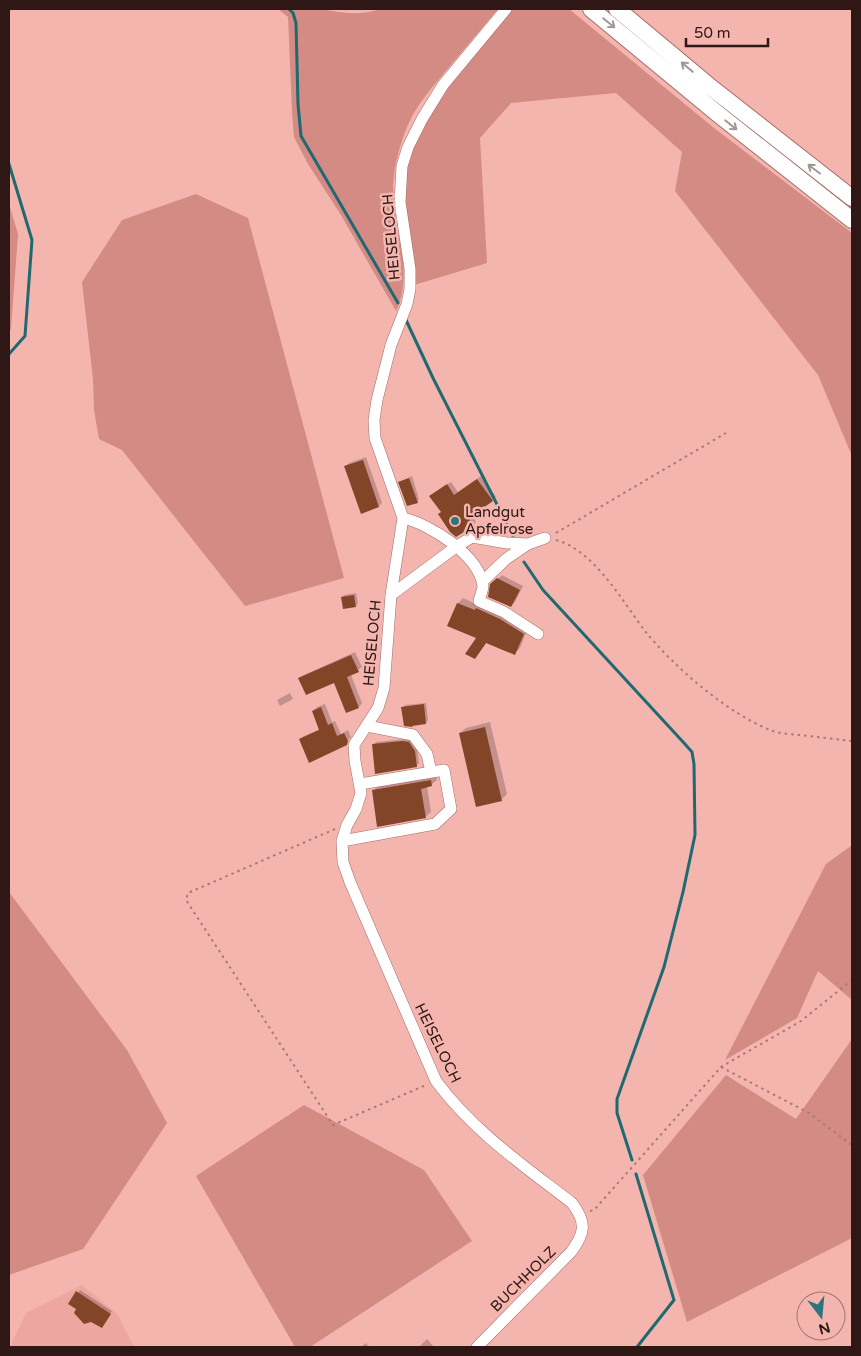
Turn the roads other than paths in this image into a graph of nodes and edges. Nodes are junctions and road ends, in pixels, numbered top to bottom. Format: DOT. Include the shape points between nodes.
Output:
graph roads {
  1 [pos="506,9"];
  2 [pos="591,9"];
  3 [pos="617,9"];
  4 [pos="852,198"];
  5 [pos="852,220"];
  6 [pos="403,518"];
  7 [pos="546,538"];
  8 [pos="528,544"];
  9 [pos="457,546"];
  10 [pos="482,582"];
  11 [pos="391,595"];
  12 [pos="538,634"];
  13 [pos="367,726"];
  14 [pos="431,772"];
  15 [pos="360,784"];
  16 [pos="342,841"];
  17 [pos="583,1227"];
  18 [pos="477,1347"];
  1 -- 6 [label="street, HEISELOCH" via="443,85 422,119 402,166 400,202 410,290 391,345 374,420 375,438"];
  2 -- 5 [label="highway, one-way"];
  4 -- 3 [label="highway, one-way"];
  6 -- 9 [label="street"];
  6 -- 11 [label="street, HEISELOCH"];
  7 -- 8 [label="street"];
  8 -- 9 [label="street" via="472,537"];
  8 -- 10 [label="street"];
  9 -- 10 [label="street"];
  9 -- 11 [label="street"];
  10 -- 12 [label="street" via="479,601 504,612"];
  11 -- 13 [label="street, HEISELOCH" via="384,688 378,708"];
  13 -- 14 [label="street" via="412,735 427,754"];
  13 -- 15 [label="street, HEISELOCH" via="354,745"];
  14 -- 15 [label="street"];
  14 -- 16 [label="street" via="444,770 451,809 435,824"];
  15 -- 16 [label="street, HEISELOCH" via="356,809"];
  16 -- 17 [label="street, HEISELOCH" via="343,862 350,882 436,1081 467,1118 495,1144 572,1203 581,1215"];
  17 -- 18 [label="street, BUCHHOLZ" via="571,1252"];
}
